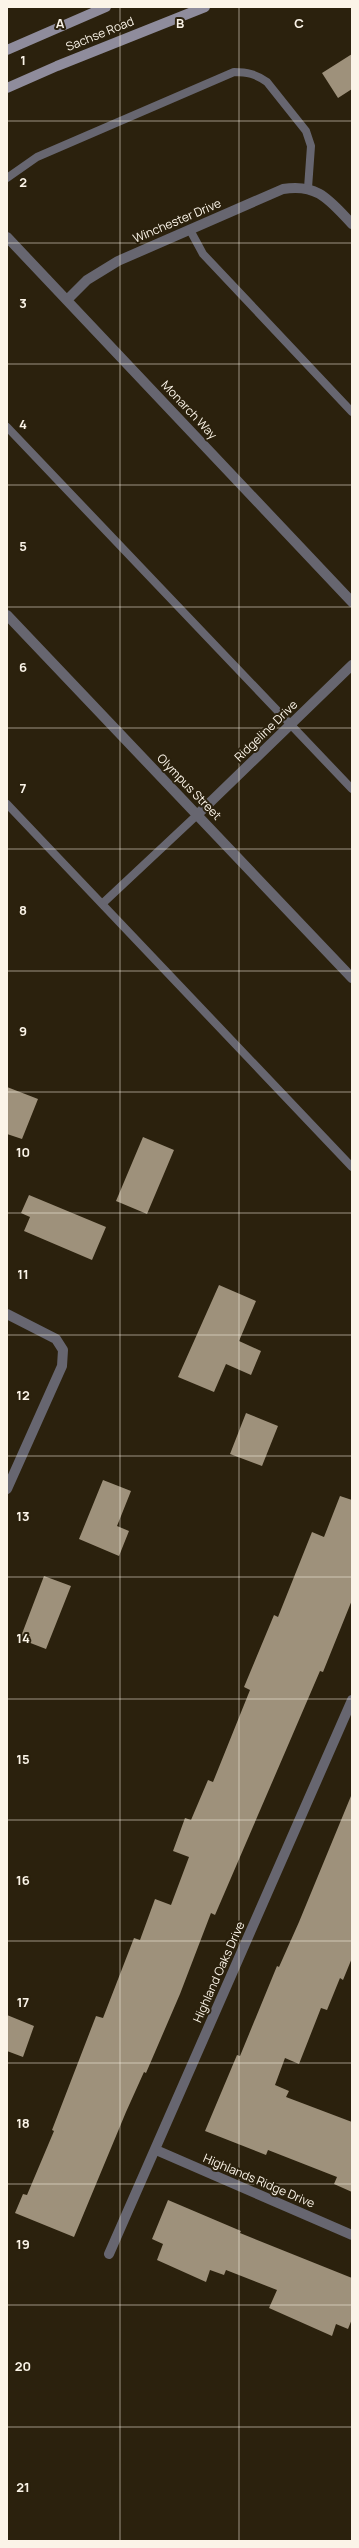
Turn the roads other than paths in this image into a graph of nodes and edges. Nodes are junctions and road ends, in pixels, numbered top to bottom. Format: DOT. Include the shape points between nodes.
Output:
graph roads {
  1 [pos="106,7"];
  2 [pos="204,7"];
  3 [pos="7,50"];
  4 [pos="7,88"];
  5 [pos="7,178"];
  6 [pos="308,188"];
  7 [pos="352,224"];
  8 [pos="190,230"];
  9 [pos="7,237"];
  10 [pos="67,300"];
  11 [pos="352,412"];
  12 [pos="7,428"];
  13 [pos="352,602"];
  14 [pos="7,614"];
  15 [pos="352,665"];
  16 [pos="290,725"];
  17 [pos="352,789"];
  18 [pos="7,804"];
  19 [pos="197,815"];
  20 [pos="102,904"];
  21 [pos="352,978"];
  22 [pos="352,1167"];
  23 [pos="7,1314"];
  24 [pos="7,1489"];
  25 [pos="352,1700"];
  26 [pos="156,2150"];
  27 [pos="352,2235"];
  28 [pos="109,2254"];
  1 -- 3 [label="main road, Sachse Road"];
  2 -- 4 [label="main road, Sachse Road"];
  5 -- 6 [label="lane" via="37,157 234,72 245,72 260,76 268,82 306,131 311,146"];
  6 -- 7 [label="street" via="328,200"];
  6 -- 8 [label="street, Winchester Drive" via="283,189"];
  8 -- 10 [label="street, Winchester Drive" via="101,271"];
  8 -- 11 [label="lane" via="203,254"];
  9 -- 10 [label="street, Monarch Way"];
  10 -- 13 [label="street, Monarch Way"];
  12 -- 16 [label="lane"];
  14 -- 19 [label="street, Olympus Street"];
  15 -- 16 [label="street, Ridgeline Drive"];
  16 -- 17 [label="lane"];
  16 -- 19 [label="street, Ridgeline Drive"];
  18 -- 20 [label="lane"];
  19 -- 20 [label="lane"];
  19 -- 21 [label="street, Olympus Street"];
  20 -- 22 [label="lane"];
  23 -- 24 [label="street" via="56,1339 63,1350 62,1366"];
  25 -- 26 [label="street, Highland Oaks Drive"];
  26 -- 27 [label="street, Highlands Ridge Drive"];
  26 -- 28 [label="street, Highland Oaks Drive"];
}
